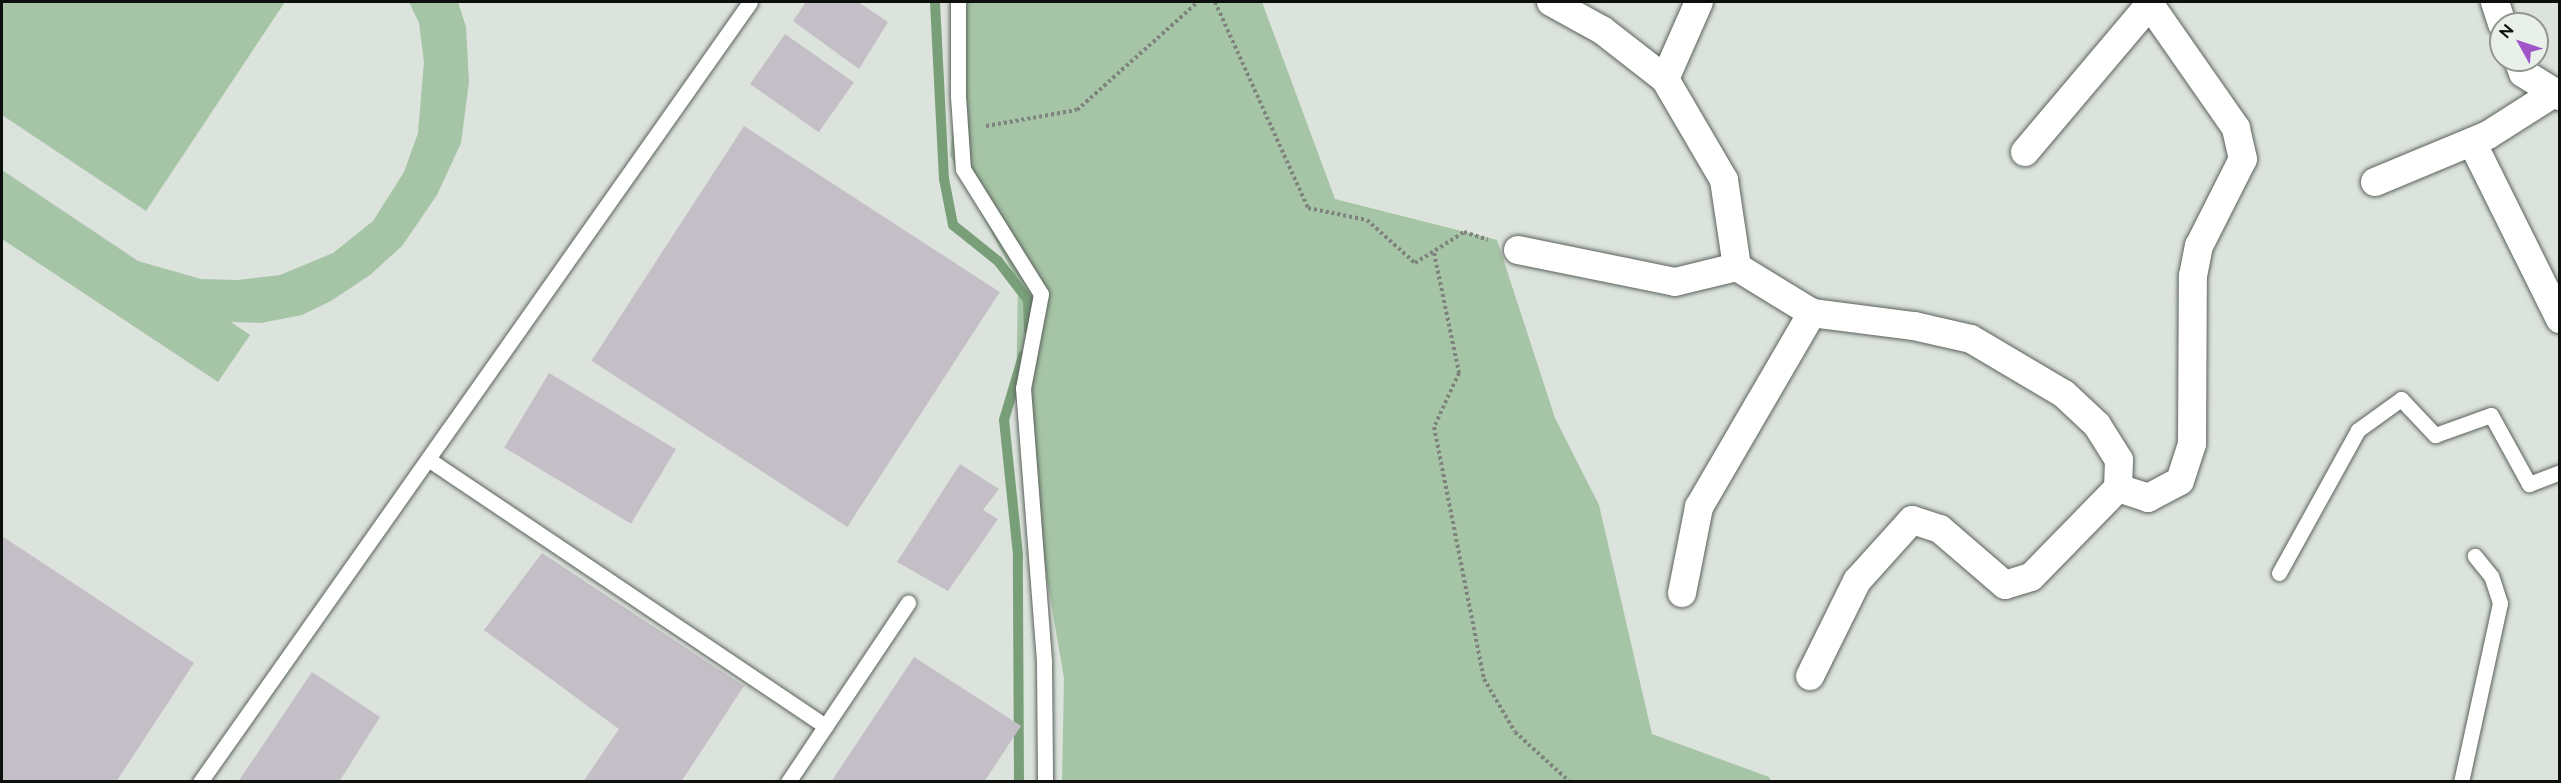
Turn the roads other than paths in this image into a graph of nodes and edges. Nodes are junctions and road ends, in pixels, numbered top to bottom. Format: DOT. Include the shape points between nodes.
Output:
graph roads {
  1 [pos="958,2"];
  2 [pos="1551,2"];
  3 [pos="1700,2"];
  4 [pos="2149,3"];
  5 [pos="746,4"];
  6 [pos="2523,72"];
  7 [pos="1665,79"];
  8 [pos="2557,94"];
  9 [pos="2472,142"];
  10 [pos="2025,152"];
  11 [pos="2375,182"];
  12 [pos="1518,250"];
  13 [pos="1737,267"];
  14 [pos="1812,313"];
  15 [pos="2559,319"];
  16 [pos="428,459"];
  17 [pos="2559,472"];
  18 [pos="2118,488"];
  19 [pos="2475,556"];
  20 [pos="2280,573"];
  21 [pos="1682,592"];
  22 [pos="908,603"];
  23 [pos="1810,676"];
  24 [pos="826,726"];
  25 [pos="200,782"];
  26 [pos="788,782"];
  27 [pos="1045,782"];
  28 [pos="2461,782"];
  1 -- 27 [label="lane" via="963,169 1041,294 1023,388 1044,662"];
  2 -- 7 [label="street" via="1602,30"];
  3 -- 7 [label="street"];
  4 -- 10 [label="street"];
  4 -- 18 [label="street" via="2236,128 2243,159 2199,246 2193,276 2192,444 2180,481 2148,498"];
  5 -- 16 [label="lane"];
  6 -- 8 [label="street"];
  7 -- 13 [label="street" via="1724,180"];
  8 -- 9 [label="street"];
  9 -- 11 [label="street"];
  9 -- 15 [label="street"];
  12 -- 13 [label="street" via="1675,282"];
  13 -- 14 [label="street"];
  14 -- 18 [label="street" via="1914,326 1971,339 2064,394 2097,424 2119,460"];
  14 -- 21 [label="street" via="1699,507"];
  16 -- 24 [label="lane"];
  16 -- 25 [label="lane"];
  17 -- 20 [label="lane" via="2529,484 2491,415 2435,435 2401,399 2358,430"];
  18 -- 23 [label="street" via="2031,577 2005,585 1940,529 1912,520 1857,580"];
  19 -- 28 [label="lane" via="2491,576 2500,603"];
  22 -- 24 [label="lane"];
  24 -- 26 [label="lane"];
}
